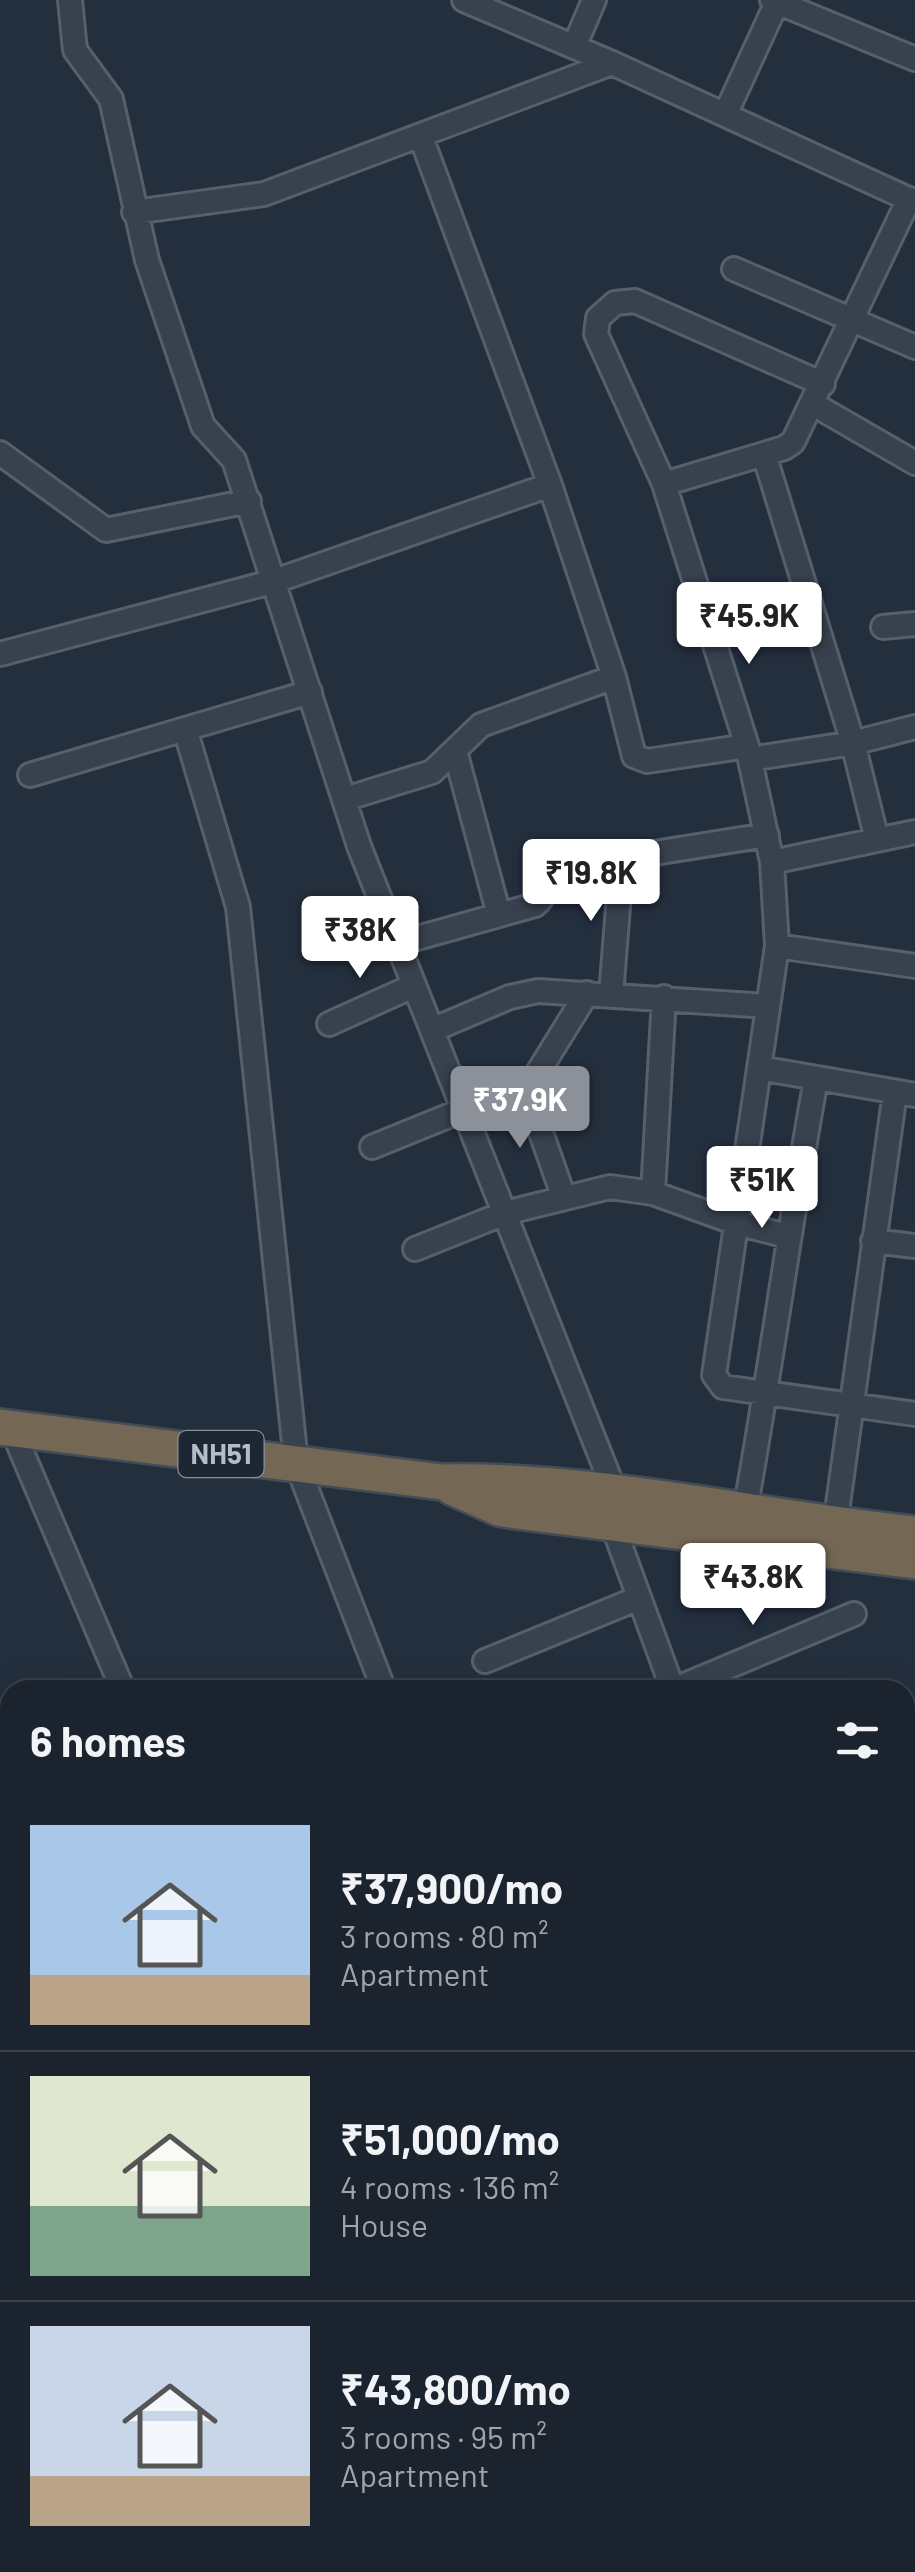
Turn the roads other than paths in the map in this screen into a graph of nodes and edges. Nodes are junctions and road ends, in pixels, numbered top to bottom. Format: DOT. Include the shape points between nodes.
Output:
graph roads {
  1 [pos="70,0"];
  2 [pos="464,0"];
  3 [pos="594,0"];
  4 [pos="776,1"];
  5 [pos="574,47"];
  6 [pos="915,58"];
  7 [pos="612,63"];
  8 [pos="726,115"];
  9 [pos="421,136"];
  10 [pos="912,200"];
  11 [pos="134,212"];
  12 [pos="734,269"];
  13 [pos="853,320"];
  14 [pos="915,347"];
  15 [pos="818,394"];
  16 [pos="0,454"];
  17 [pos="764,454"];
  18 [pos="915,464"];
  19 [pos="664,484"];
  20 [pos="550,485"];
  21 [pos="248,500"];
  22 [pos="275,581"];
  23 [pos="915,624"];
  24 [pos="883,627"];
  25 [pos="0,654"];
  26 [pos="614,677"];
  27 [pos="310,692"];
  28 [pos="915,728"];
  29 [pos="186,729"];
  30 [pos="852,744"];
  31 [pos="455,751"];
  32 [pos="748,752"];
  33 [pos="30,775"];
  34 [pos="345,799"];
  35 [pos="915,832"];
  36 [pos="767,834"];
  37 [pos="877,840"];
  38 [pos="622,857"];
  39 [pos="772,862"];
  40 [pos="499,915"];
  41 [pos="396,944"];
  42 [pos="777,946"];
  43 [pos="915,966"];
  44 [pos="413,986"];
  45 [pos="599,994"];
  46 [pos="664,997"];
  47 [pos="768,1006"];
  48 [pos="329,1024"];
  49 [pos="432,1030"];
  50 [pos="759,1068"];
  51 [pos="816,1079"];
  52 [pos="525,1086"];
  53 [pos="905,1094"];
  54 [pos="464,1112"];
  55 [pos="372,1146"];
  56 [pos="653,1192"];
  57 [pos="564,1198"];
  58 [pos="505,1214"];
  59 [pos="736,1223"];
  60 [pos="788,1236"];
  61 [pos="873,1241"];
  62 [pos="915,1246"];
  63 [pos="415,1249"];
  64 [pos="766,1393"];
  65 [pos="850,1406"];
  66 [pos="915,1414"];
  67 [pos="6,1428"];
  68 [pos="296,1462"];
  69 [pos="442,1482"];
  70 [pos="614,1490"];
  71 [pos="745,1510"];
  72 [pos="612,1526"];
  73 [pos="835,1526"];
  74 [pos="915,1534"];
  75 [pos="915,1561"];
  76 [pos="639,1598"];
  77 [pos="854,1614"];
  78 [pos="485,1661"];
  79 [pos="119,1680"];
  80 [pos="380,1680"];
  81 [pos="669,1680"];
  82 [pos="697,1680"];
  1 -- 11 [label="street" via="75,50 111,99"];
  2 -- 5 [label="street"];
  3 -- 5 [label="street"];
  4 -- 6 [label="street"];
  4 -- 8 [label="street"];
  5 -- 7 [label="street"];
  7 -- 8 [label="street"];
  7 -- 9 [label="street"];
  8 -- 10 [label="street"];
  9 -- 11 [label="street" via="264,194"];
  9 -- 20 [label="street"];
  10 -- 13 [label="street"];
  11 -- 21 [label="street" via="203,426 231,454"];
  12 -- 13 [label="street"];
  13 -- 14 [label="street"];
  13 -- 15 [label="street"];
  15 -- 17 [label="street" via="793,442"];
  15 -- 18 [label="street"];
  15 -- 19 [label="street" via="635,301 606,308 596,334"];
  16 -- 21 [label="street" via="106,530"];
  17 -- 19 [label="street"];
  17 -- 30 [label="street"];
  19 -- 32 [label="street"];
  20 -- 22 [label="street"];
  20 -- 26 [label="street"];
  21 -- 22 [label="street"];
  22 -- 25 [label="street"];
  22 -- 27 [label="street"];
  23 -- 24 [label="street"];
  26 -- 31 [label="street" via="482,725"];
  26 -- 32 [label="street" via="640,760"];
  27 -- 29 [label="street"];
  27 -- 34 [label="street"];
  28 -- 30 [label="street"];
  29 -- 33 [label="street"];
  29 -- 68 [label="street" via="238,907"];
  30 -- 32 [label="street"];
  30 -- 37 [label="street"];
  31 -- 34 [label="street" via="432,772"];
  31 -- 40 [label="street"];
  32 -- 36 [label="street"];
  34 -- 41 [label="street"];
  35 -- 37 [label="street"];
  36 -- 38 [label="street"];
  36 -- 39 [label="street"];
  37 -- 39 [label="street"];
  38 -- 40 [label="street" via="561,868 540,902"];
  38 -- 45 [label="street"];
  39 -- 42 [label="street"];
  40 -- 41 [label="street"];
  41 -- 44 [label="street"];
  42 -- 43 [label="street"];
  42 -- 47 [label="street"];
  44 -- 48 [label="street"];
  44 -- 49 [label="street"];
  45 -- 46 [label="street"];
  45 -- 49 [label="street" via="524,992"];
  45 -- 52 [label="street"];
  46 -- 47 [label="street"];
  46 -- 56 [label="street"];
  47 -- 50 [label="street"];
  49 -- 54 [label="street"];
  50 -- 51 [label="street"];
  50 -- 59 [label="street"];
  51 -- 53 [label="street"];
  51 -- 60 [label="street"];
  52 -- 54 [label="street"];
  52 -- 57 [label="street"];
  53 -- 61 [label="street"];
  54 -- 55 [label="street"];
  54 -- 58 [label="street"];
  56 -- 57 [label="street" via="610,1187"];
  56 -- 59 [label="street"];
  57 -- 58 [label="street"];
  58 -- 63 [label="street"];
  58 -- 70 [label="street"];
  59 -- 60 [label="street"];
  59 -- 64 [label="street" via="714,1375 723,1387"];
  60 -- 64 [label="street"];
  61 -- 62 [label="street"];
  61 -- 65 [label="street"];
  64 -- 65 [label="street"];
  64 -- 71 [label="street"];
  65 -- 66 [label="street"];
  65 -- 73 [label="street"];
  67 -- 68 [label="highway, NH51"];
  67 -- 79 [label="street"];
  68 -- 69 [label="highway, NH51"];
  68 -- 80 [label="street"];
  69 -- 70 [label="highway, NH51"];
  69 -- 72 [label="highway, NH51" via="499,1508"];
  70 -- 71 [label="highway, NH51"];
  71 -- 73 [label="highway, NH51"];
  72 -- 75 [label="highway, NH51"];
  72 -- 76 [label="street"];
  73 -- 74 [label="highway, NH51"];
  76 -- 78 [label="street"];
  76 -- 81 [label="street"];
  77 -- 82 [label="street"];
}
